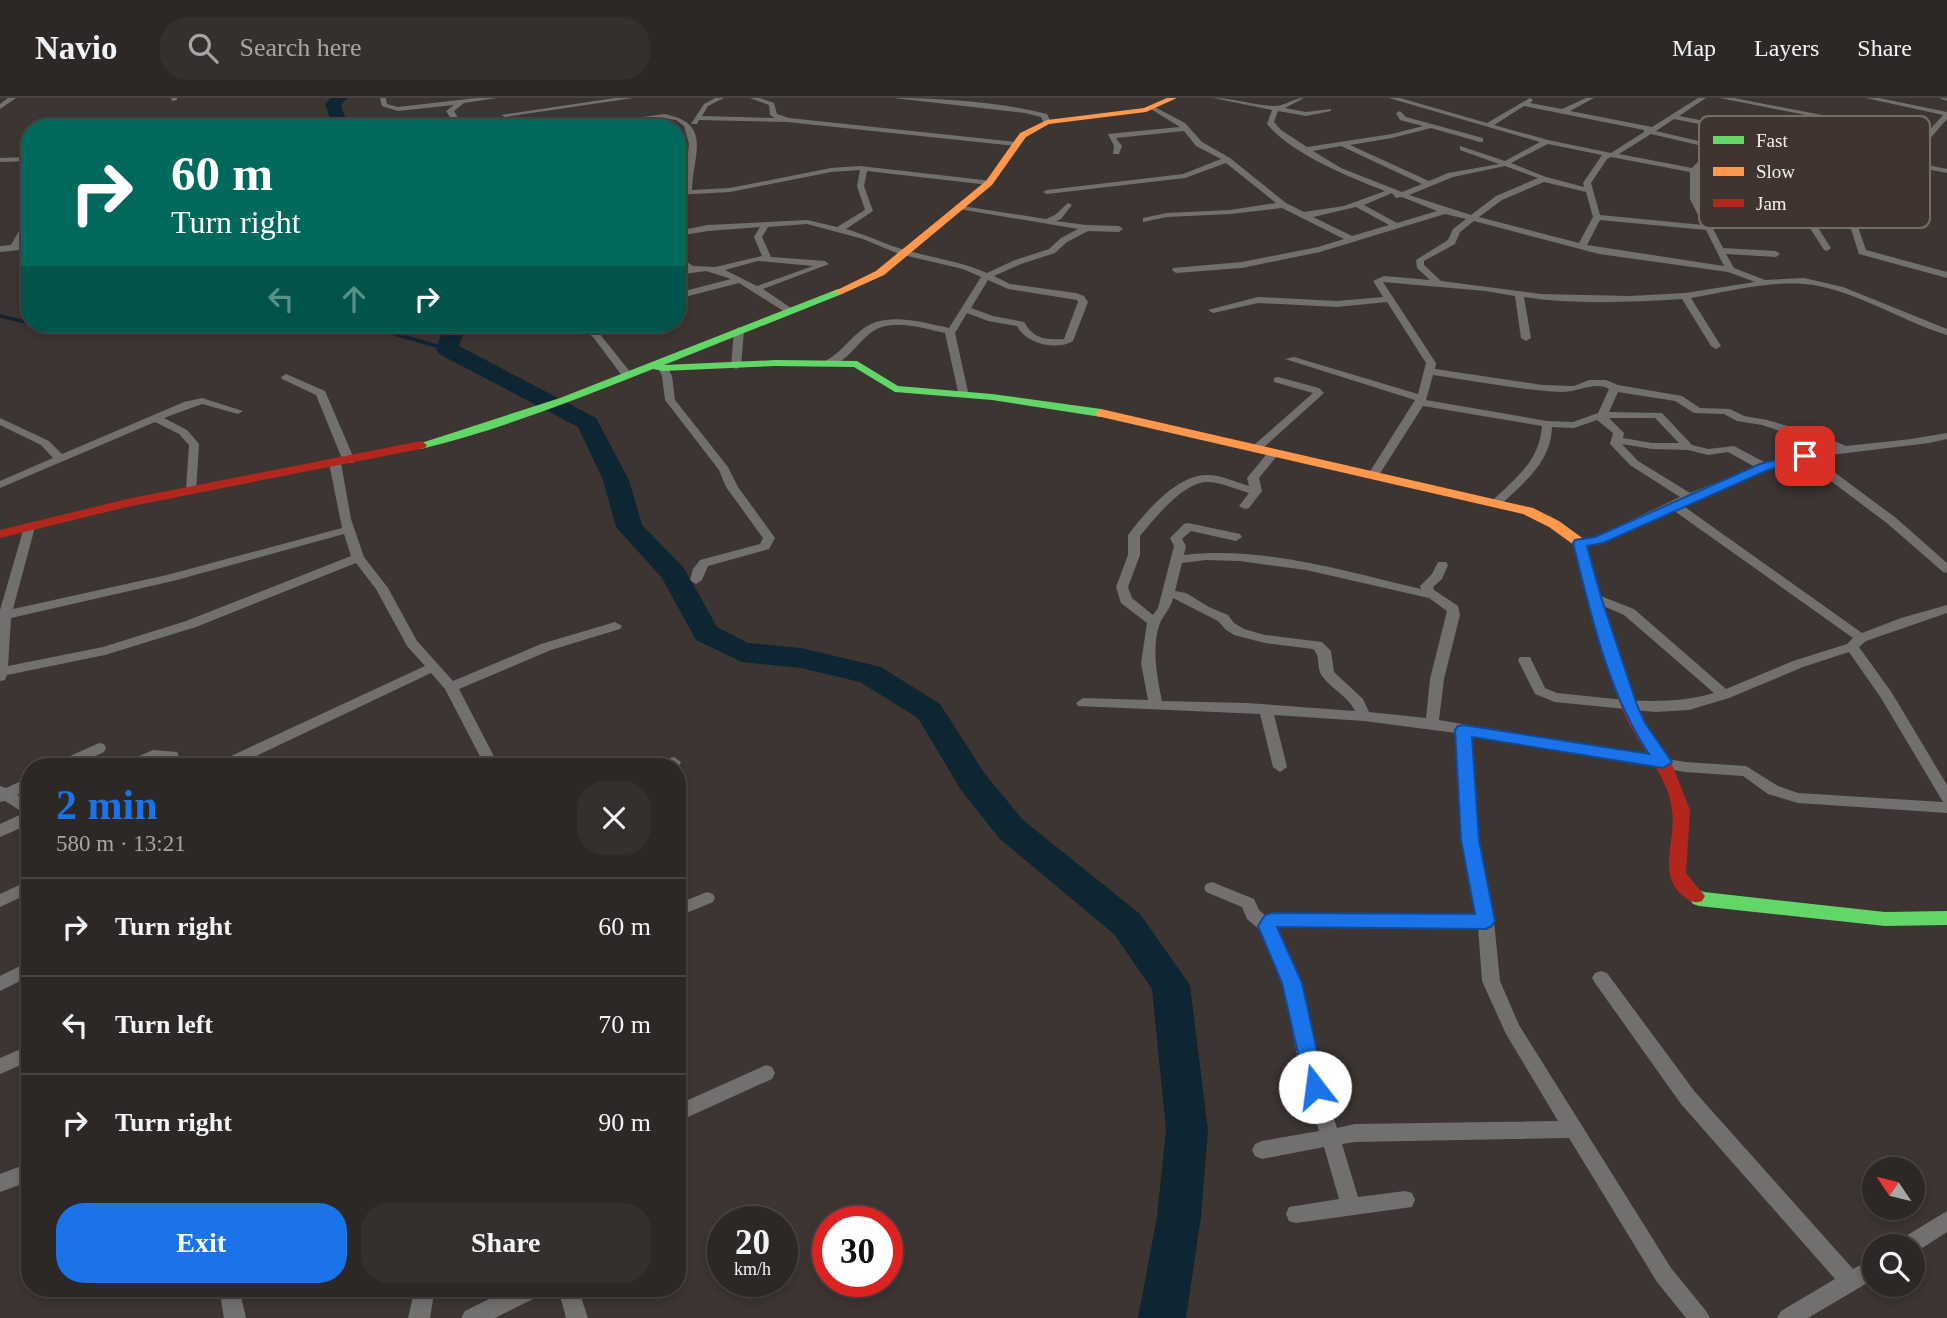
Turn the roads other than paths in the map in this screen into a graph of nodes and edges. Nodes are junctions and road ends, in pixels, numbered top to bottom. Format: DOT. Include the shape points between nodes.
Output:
graph roads {
  1 [pos="13,98"];
  2 [pos="494,98"];
  3 [pos="630,98"];
  4 [pos="721,98"];
  5 [pos="753,98"];
  6 [pos="897,98"];
  7 [pos="1006,98"];
  8 [pos="1173,98"];
  9 [pos="1216,98"];
  10 [pos="1301,98"];
  11 [pos="1392,98"];
  12 [pos="1591,98"];
  13 [pos="1703,98"];
  14 [pos="1723,98"];
  15 [pos="1869,98"];
  16 [pos="383,99"];
  17 [pos="463,100"];
  18 [pos="1524,101"];
  19 [pos="1422,105"];
  20 [pos="0,107"];
  21 [pos="997,107"];
  22 [pos="1151,107"];
  23 [pos="1275,110"];
  24 [pos="1329,110"];
  25 [pos="1562,112"];
  26 [pos="1947,114"];
  27 [pos="505,115"];
  28 [pos="1817,116"];
  29 [pos="1672,117"];
  30 [pos="698,118"];
  31 [pos="455,119"];
  32 [pos="640,119"];
  33 [pos="679,119"];
  34 [pos="787,120"];
  35 [pos="1060,121"];
  36 [pos="1699,122"];
  37 [pos="686,123"];
  38 [pos="1489,125"];
  39 [pos="690,126"];
  40 [pos="1431,126"];
  41 [pos="1186,129"];
  42 [pos="1506,130"];
  43 [pos="1648,130"];
  44 [pos="1930,133"];
  45 [pos="1480,140"];
  46 [pos="1547,142"];
  47 [pos="1699,143"];
  48 [pos="1016,144"];
  49 [pos="1342,144"];
  50 [pos="1303,150"];
  51 [pos="1116,152"];
  52 [pos="1614,154"];
  53 [pos="21,159"];
  54 [pos="1374,159"];
  55 [pos="0,160"];
  56 [pos="1227,160"];
  57 [pos="1362,163"];
  58 [pos="1506,163"];
  59 [pos="1699,165"];
  60 [pos="1350,167"];
  61 [pos="864,169"];
  62 [pos="1699,169"];
  63 [pos="1338,170"];
  64 [pos="1694,170"];
  65 [pos="1543,179"];
  66 [pos="989,183"];
  67 [pos="1428,184"];
  68 [pos="1693,188"];
  69 [pos="1699,189"];
  70 [pos="1590,191"];
  71 [pos="1047,192"];
  72 [pos="1389,192"];
  73 [pos="688,193"];
  74 [pos="1399,195"];
  75 [pos="1357,204"];
  76 [pos="1068,205"];
  77 [pos="1283,205"];
  78 [pos="959,207"];
  79 [pos="1698,208"];
  80 [pos="762,211"];
  81 [pos="1445,211"];
  82 [pos="1300,215"];
  83 [pos="1597,217"];
  84 [pos="1472,219"];
  85 [pos="1146,220"];
  86 [pos="1048,221"];
  87 [pos="763,225"];
  88 [pos="1398,227"];
  89 [pos="1699,227"];
  90 [pos="1086,228"];
  91 [pos="1709,228"];
  92 [pos="1816,228"];
  93 [pos="1854,228"];
  94 [pos="1119,229"];
  95 [pos="837,231"];
  96 [pos="686,232"];
  97 [pos="21,235"];
  98 [pos="1353,240"];
  99 [pos="1582,246"];
  100 [pos="21,247"];
  101 [pos="14,248"];
  102 [pos="1827,248"];
  103 [pos="0,249"];
  104 [pos="734,249"];
  105 [pos="1722,251"];
  106 [pos="902,252"];
  107 [pos="1776,254"];
  108 [pos="767,258"];
  109 [pos="740,262"];
  110 [pos="686,265"];
  111 [pos="691,269"];
  112 [pos="686,270"];
  113 [pos="716,270"];
  114 [pos="1176,270"];
  115 [pos="1730,270"];
  116 [pos="1947,275"];
  117 [pos="986,277"];
  118 [pos="738,281"];
  119 [pos="1438,283"];
  120 [pos="1765,283"];
  121 [pos="756,289"];
  122 [pos="1519,293"];
  123 [pos="686,294"];
  124 [pos="1685,296"];
  125 [pos="1387,299"];
  126 [pos="788,310"];
  127 [pos="967,310"];
  128 [pos="1213,310"];
  129 [pos="739,330"];
  130 [pos="951,331"];
  131 [pos="1947,332"];
  132 [pos="594,333"];
  133 [pos="1527,338"];
  134 [pos="1716,346"];
  135 [pos="1290,359"];
  136 [pos="830,363"];
  137 [pos="736,366"];
  138 [pos="657,367"];
  139 [pos="1429,371"];
  140 [pos="627,375"];
  141 [pos="286,377"];
  142 [pos="1278,380"];
  143 [pos="1615,388"];
  144 [pos="963,393"];
  145 [pos="1420,400"];
  146 [pos="238,411"];
  147 [pos="1600,415"];
  148 [pos="158,419"];
  149 [pos="0,421"];
  150 [pos="1547,424"];
  151 [pos="1946,437"];
  152 [pos="1615,440"];
  153 [pos="1688,447"];
  154 [pos="1266,449"];
  155 [pos="1842,449"];
  156 [pos="1805,456"];
  157 [pos="61,460"];
  158 [pos="342,462"];
  159 [pos="1764,467"];
  160 [pos="1375,473"];
  161 [pos="0,485"];
  162 [pos="192,489"];
  163 [pos="1256,491"];
  164 [pos="1690,499"];
  165 [pos="1497,502"];
  166 [pos="1245,506"];
  167 [pos="1675,506"];
  168 [pos="29,527"];
  169 [pos="350,529"];
  170 [pos="0,534"];
  171 [pos="1236,537"];
  172 [pos="1580,543"];
  173 [pos="358,558"];
  174 [pos="1176,560"];
  175 [pos="1442,565"];
  176 [pos="1947,569"];
  177 [pos="696,580"];
  178 [pos="1169,594"];
  179 [pos="1435,596"];
  180 [pos="1593,597"];
  181 [pos="1947,609"];
  182 [pos="5,615"];
  183 [pos="1154,622"];
  184 [pos="615,626"];
  185 [pos="1856,643"];
  186 [pos="1525,660"];
  187 [pos="434,667"];
  188 [pos="1,674"];
  189 [pos="451,687"];
  190 [pos="1724,695"];
  191 [pos="1083,703"];
  192 [pos="1156,705"];
  193 [pos="1629,705"];
  194 [pos="1266,709"];
  195 [pos="1363,716"];
  196 [pos="1432,724"];
  197 [pos="1464,730"];
  198 [pos="99,748"];
  199 [pos="78,758"];
  200 [pos="151,758"];
  201 [pos="173,758"];
  202 [pos="239,758"];
  203 [pos="488,758"];
  204 [pos="1663,762"];
  205 [pos="1280,767"];
  206 [pos="21,786"];
  207 [pos="1,794"];
  208 [pos="1947,798"];
  209 [pos="21,805"];
  210 [pos="1947,808"];
  211 [pos="21,821"];
  212 [pos="0,831"];
  213 [pos="1212,888"];
  214 [pos="21,889"];
  215 [pos="3,894"];
  216 [pos="707,898"];
  217 [pos="686,907"];
  218 [pos="1947,918"];
  219 [pos="1486,921"];
  220 [pos="1267,926"];
  221 [pos="21,973"];
  222 [pos="1601,978"];
  223 [pos="0,984"];
  224 [pos="21,1057"];
  225 [pos="0,1066"];
  226 [pos="766,1073"];
  227 [pos="686,1110"];
  228 [pos="1574,1129"];
  229 [pos="1330,1137"];
  230 [pos="1262,1150"];
  231 [pos="21,1175"];
  232 [pos="0,1183"];
  233 [pos="1405,1200"];
  234 [pos="1351,1206"];
  235 [pos="1296,1214"];
  236 [pos="1947,1221"];
  237 [pos="1925,1235"];
  238 [pos="1862,1276"];
  239 [pos="1852,1282"];
  240 [pos="231,1297"];
  241 [pos="423,1297"];
  242 [pos="515,1297"];
  243 [pos="571,1297"];
  244 [pos="235,1318"];
  245 [pos="419,1318"];
  246 [pos="472,1318"];
  247 [pos="577,1318"];
  248 [pos="1699,1318"];
  249 [pos="1788,1318"];
  1 -- 20 [label="street"];
  2 -- 17 [label="street"];
  3 -- 27 [label="street"];
  4 -- 30 [label="street" via="706,105"];
  5 -- 34 [label="street" via="772,104 774,115"];
  6 -- 21 [label="street"];
  7 -- 21 [label="street"];
  8 -- 22 [label="street"];
  9 -- 23 [label="street"];
  10 -- 23 [label="street"];
  11 -- 19 [label="street"];
  12 -- 25 [label="street"];
  13 -- 29 [label="street"];
  14 -- 28 [label="street"];
  15 -- 26 [label="street"];
  16 -- 17 [label="street" via="383,105 398,109"];
  17 -- 31 [label="street" via="450,111"];
  18 -- 25 [label="street"];
  18 -- 38 [label="street"];
  19 -- 38 [label="street"];
  19 -- 40 [label="street" via="1399,116"];
  21 -- 35 [label="street"];
  22 -- 35 [label="street"];
  22 -- 41 [label="street"];
  23 -- 24 [label="street" via="1306,114"];
  23 -- 50 [label="street" via="1270,122"];
  25 -- 43 [label="street"];
  26 -- 44 [label="street"];
  29 -- 36 [label="street"];
  29 -- 43 [label="street"];
  30 -- 34 [label="street"];
  30 -- 39 [label="street"];
  32 -- 33 [label="street"];
  34 -- 48 [label="street"];
  35 -- 48 [label="street" via="1030,129"];
  37 -- 39 [label="street"];
  38 -- 42 [label="street"];
  39 -- 73 [label="street" via="695,140"];
  40 -- 45 [label="street"];
  40 -- 49 [label="street"];
  41 -- 51 [label="street" via="1111,136 1118,146"];
  41 -- 56 [label="street" via="1199,144"];
  42 -- 45 [label="street"];
  42 -- 46 [label="street"];
  43 -- 47 [label="street"];
  43 -- 52 [label="street"];
  45 -- 58 [label="street" via="1462,148"];
  46 -- 52 [label="street"];
  46 -- 58 [label="street"];
  48 -- 66 [label="street"];
  49 -- 50 [label="street"];
  49 -- 54 [label="street"];
  50 -- 63 [label="street"];
  52 -- 64 [label="street"];
  52 -- 70 [label="street" via="1604,157 1595,169 1587,183"];
  53 -- 55 [label="street"];
  54 -- 57 [label="street"];
  54 -- 67 [label="street"];
  56 -- 71 [label="street" via="1185,176"];
  56 -- 77 [label="street"];
  58 -- 65 [label="street"];
  58 -- 67 [label="street"];
  59 -- 64 [label="street"];
  60 -- 63 [label="street"];
  61 -- 66 [label="street"];
  61 -- 73 [label="street"];
  61 -- 95 [label="street" via="859,188 869,211"];
  62 -- 64 [label="street"];
  63 -- 72 [label="street"];
  64 -- 68 [label="street"];
  65 -- 70 [label="street"];
  65 -- 84 [label="street" via="1499,198"];
  66 -- 78 [label="street"];
  67 -- 74 [label="street"];
  68 -- 69 [label="street"];
  68 -- 79 [label="street"];
  70 -- 83 [label="street"];
  72 -- 74 [label="street"];
  72 -- 75 [label="street"];
  74 -- 81 [label="street"];
  75 -- 82 [label="street"];
  75 -- 88 [label="street"];
  76 -- 86 [label="street"];
  77 -- 82 [label="street"];
  77 -- 85 [label="street"];
  78 -- 86 [label="street"];
  78 -- 106 [label="street"];
  80 -- 87 [label="street"];
  81 -- 84 [label="street"];
  81 -- 88 [label="street"];
  82 -- 98 [label="street"];
  83 -- 89 [label="street"];
  83 -- 99 [label="street"];
  84 -- 99 [label="street"];
  84 -- 119 [label="street" via="1452,242 1420,260 1420,266"];
  86 -- 90 [label="street"];
  87 -- 95 [label="street" via="807,222"];
  87 -- 96 [label="street"];
  87 -- 108 [label="street" via="758,237"];
  88 -- 98 [label="street"];
  90 -- 94 [label="street"];
  90 -- 117 [label="street" via="1052,251"];
  91 -- 105 [label="street"];
  92 -- 102 [label="street"];
  93 -- 116 [label="street" via="1862,252"];
  95 -- 106 [label="street"];
  97 -- 101 [label="street"];
  98 -- 114 [label="street" via="1242,265"];
  99 -- 115 [label="street"];
  100 -- 101 [label="street"];
  101 -- 103 [label="street"];
  104 -- 109 [label="street"];
  105 -- 107 [label="street"];
  105 -- 115 [label="street"];
  106 -- 117 [label="street" via="949,262"];
  106 -- 126 [label="street" via="880,273"];
  108 -- 109 [label="street"];
  108 -- 121 [label="street" via="825,264"];
  109 -- 113 [label="street"];
  110 -- 111 [label="street"];
  111 -- 112 [label="street"];
  111 -- 113 [label="street"];
  113 -- 118 [label="street"];
  115 -- 120 [label="street"];
  117 -- 127 [label="street"];
  117 -- 127 [label="street" via="1008,286 1080,298 1083,302 1068,341 1030,337 1021,324"];
  118 -- 121 [label="street"];
  118 -- 123 [label="street"];
  119 -- 122 [label="street"];
  119 -- 125 [label="street" via="1378,281"];
  120 -- 124 [label="street"];
  120 -- 131 [label="street" via="1821,283"];
  121 -- 126 [label="street"];
  122 -- 124 [label="street" via="1558,298"];
  122 -- 133 [label="street"];
  124 -- 134 [label="street"];
  125 -- 128 [label="street" via="1337,304 1258,300"];
  125 -- 139 [label="street" via="1431,363"];
  126 -- 129 [label="street"];
  127 -- 130 [label="street"];
  129 -- 137 [label="street"];
  129 -- 138 [label="street"];
  130 -- 136 [label="street" via="908,324 876,325"];
  130 -- 144 [label="street"];
  132 -- 140 [label="street"];
  135 -- 145 [label="street"];
  136 -- 137 [label="street"];
  136 -- 144 [label="street" via="857,364 895,389"];
  137 -- 138 [label="street"];
  138 -- 140 [label="street"];
  138 -- 177 [label="street" via="667,376 670,400 724,469 769,538 765,546 704,563"];
  139 -- 143 [label="street" via="1543,388 1575,389 1590,383"];
  139 -- 145 [label="street"];
  140 -- 158 [label="street" via="451,438"];
  141 -- 158 [label="street" via="321,393"];
  142 -- 154 [label="street" via="1318,393"];
  143 -- 147 [label="street"];
  143 -- 155 [label="street" via="1678,398 1698,411 1726,411 1829,441"];
  144 -- 154 [label="street" via="1048,403"];
  145 -- 150 [label="street"];
  145 -- 160 [label="street"];
  146 -- 148 [label="street" via="202,401"];
  147 -- 150 [label="street" via="1574,425"];
  147 -- 152 [label="street" via="1619,433"];
  147 -- 153 [label="street" via="1658,415"];
  148 -- 157 [label="street"];
  148 -- 162 [label="street" via="183,432 194,444"];
  149 -- 157 [label="street" via="45,443"];
  150 -- 165 [label="street" via="1538,462"];
  151 -- 155 [label="street"];
  152 -- 153 [label="street"];
  152 -- 164 [label="street" via="1634,463"];
  153 -- 159 [label="street" via="1708,452 1730,448"];
  154 -- 160 [label="street"];
  154 -- 163 [label="street" via="1253,478"];
  155 -- 156 [label="street"];
  156 -- 159 [label="street"];
  156 -- 176 [label="street"];
  157 -- 161 [label="street"];
  158 -- 162 [label="street"];
  158 -- 169 [label="street" via="345,519"];
  159 -- 164 [label="street"];
  160 -- 165 [label="street"];
  162 -- 168 [label="street"];
  163 -- 166 [label="street"];
  163 -- 183 [label="street" via="1199,478 1176,493 1134,535 1134,555 1122,587 1126,600"];
  164 -- 167 [label="street"];
  165 -- 172 [label="street" via="1528,511"];
  167 -- 172 [label="street" via="1598,540"];
  167 -- 185 [label="street"];
  168 -- 170 [label="street"];
  168 -- 182 [label="street"];
  169 -- 173 [label="street"];
  169 -- 182 [label="street" via="169,578"];
  171 -- 174 [label="street" via="1184,529 1176,538 1180,546"];
  172 -- 180 [label="street"];
  173 -- 187 [label="street" via="382,588 412,643"];
  173 -- 188 [label="street" via="191,624 105,651"];
  174 -- 178 [label="street"];
  174 -- 179 [label="street" via="1201,556 1276,561"];
  175 -- 179 [label="street" via="1426,586"];
  178 -- 183 [label="street"];
  178 -- 195 [label="street" via="1182,596 1254,637 1317,645 1324,651 1327,673 1358,702"];
  179 -- 196 [label="street" via="1453,609 1454,615 1437,679"];
  180 -- 190 [label="street" via="1629,612"];
  180 -- 193 [label="street"];
  181 -- 185 [label="street"];
  182 -- 188 [label="street"];
  183 -- 192 [label="street" via="1148,663"];
  184 -- 189 [label="street" via="546,647"];
  185 -- 190 [label="street"];
  185 -- 208 [label="street"];
  186 -- 193 [label="street" via="1545,694"];
  187 -- 189 [label="street"];
  187 -- 202 [label="street"];
  189 -- 203 [label="street"];
  190 -- 193 [label="street" via="1689,705"];
  191 -- 192 [label="street"];
  192 -- 194 [label="street"];
  193 -- 204 [label="street"];
  194 -- 195 [label="street"];
  194 -- 205 [label="street"];
  195 -- 196 [label="street"];
  196 -- 197 [label="street"];
  197 -- 204 [label="street"];
  197 -- 219 [label="street" via="1470,840"];
  198 -- 199 [label="street"];
  200 -- 201 [label="street" via="161,754"];
  204 -- 210 [label="street" via="1746,771 1773,790 1798,798"];
  204 -- 218 [label="street" via="1681,810 1677,874 1699,899 1885,919"];
  206 -- 207 [label="street"];
  207 -- 209 [label="street"];
  211 -- 212 [label="street"];
  213 -- 220 [label="street" via="1248,903"];
  214 -- 215 [label="street"];
  216 -- 217 [label="street"];
  219 -- 220 [label="street" via="1272,920"];
  219 -- 228 [label="street" via="1491,981 1512,1029"];
  220 -- 229 [label="street" via="1292,983 1307,1061"];
  221 -- 223 [label="street"];
  222 -- 239 [label="street" via="1688,1098"];
  224 -- 225 [label="street"];
  226 -- 227 [label="street"];
  228 -- 229 [label="street"];
  228 -- 248 [label="street" via="1664,1275"];
  229 -- 230 [label="street"];
  229 -- 234 [label="street"];
  231 -- 232 [label="street"];
  233 -- 234 [label="street"];
  234 -- 235 [label="street"];
  236 -- 237 [label="street"];
  238 -- 239 [label="street"];
  239 -- 249 [label="street"];
  240 -- 244 [label="street"];
  241 -- 245 [label="street"];
  242 -- 246 [label="street"];
  243 -- 247 [label="street"];
}
